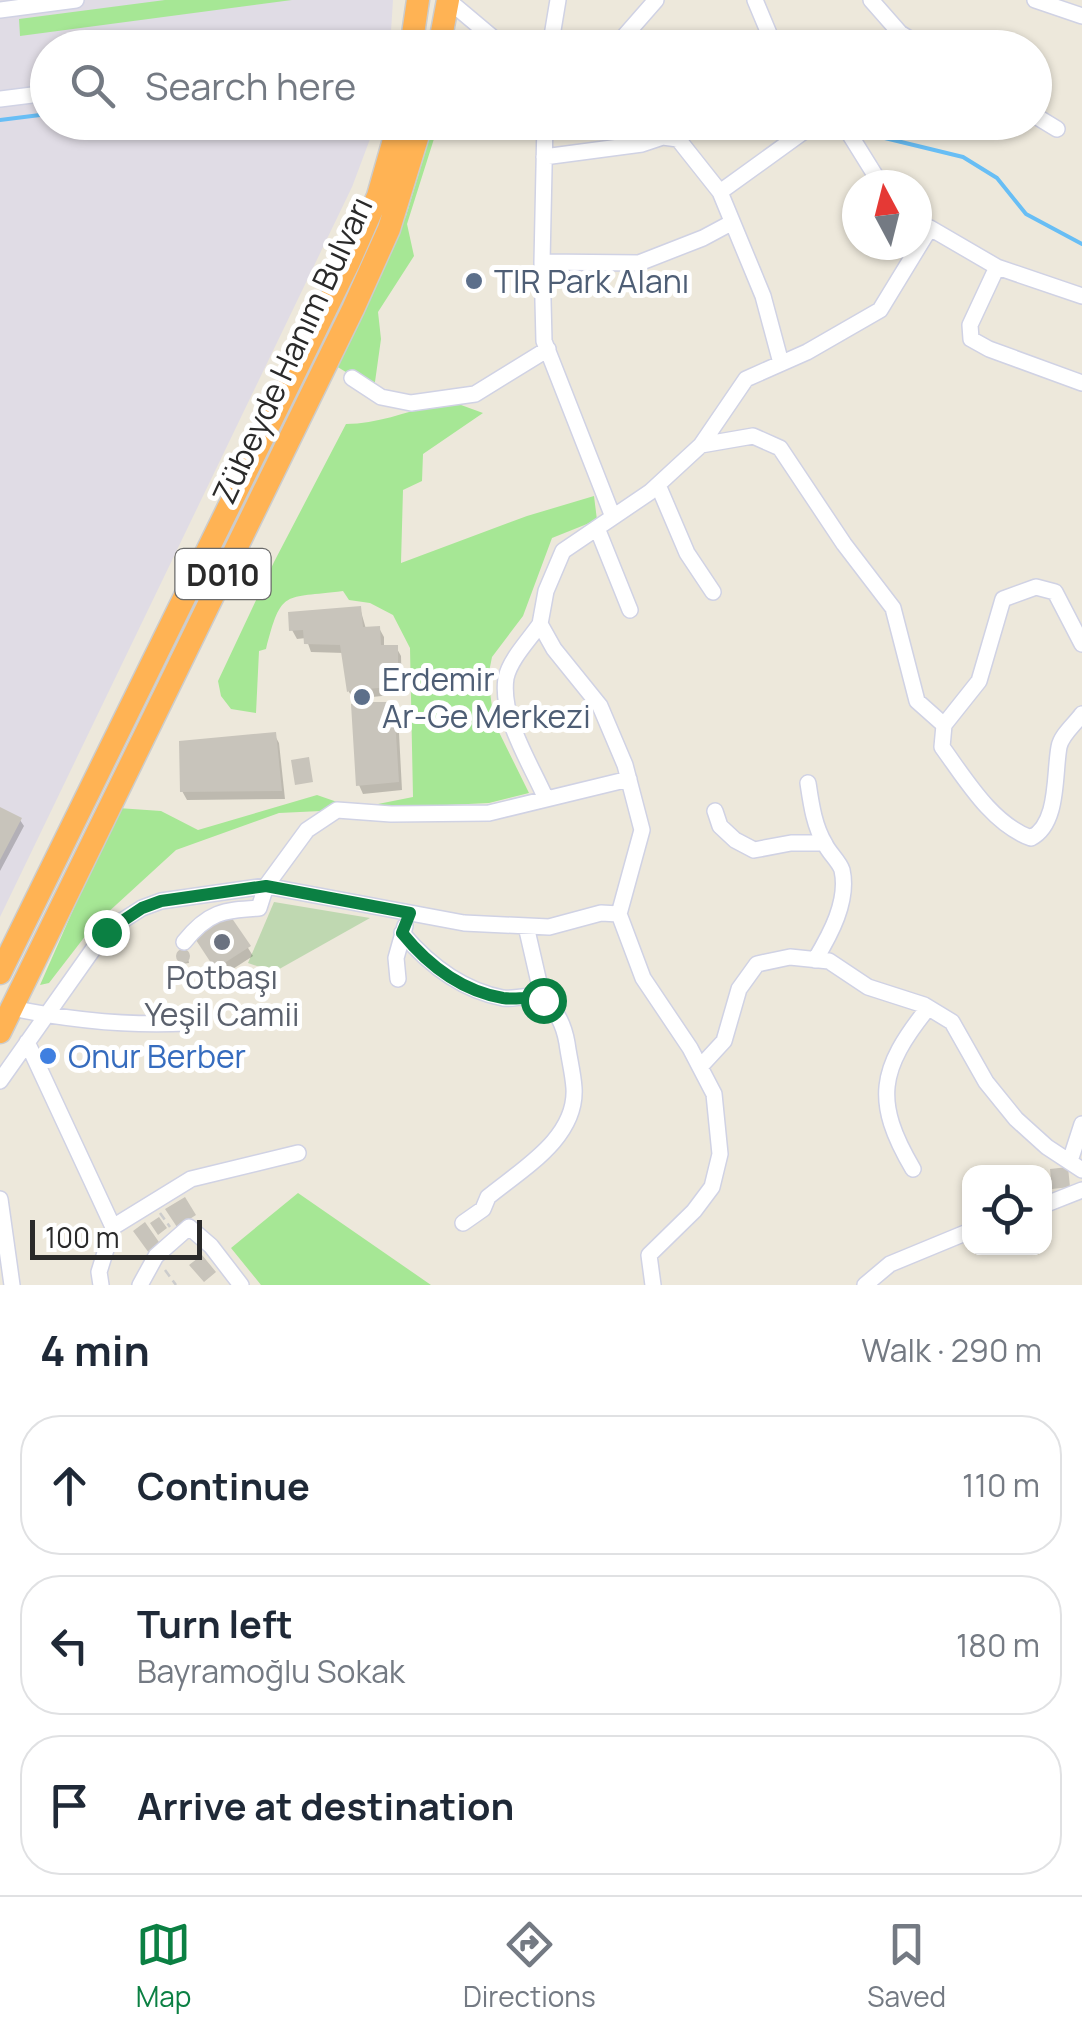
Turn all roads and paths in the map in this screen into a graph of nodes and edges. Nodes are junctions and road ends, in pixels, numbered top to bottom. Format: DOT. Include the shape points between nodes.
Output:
graph roads {
  1 [pos="76,0"];
  2 [pos="418,0"];
  3 [pos="448,0"];
  4 [pos="558,0"];
  5 [pos="656,0"];
  6 [pos="754,0"];
  7 [pos="872,0"];
  8 [pos="1035,0"];
  9 [pos="0,10"];
  10 [pos="1082,16"];
  11 [pos="414,30"];
  12 [pos="442,30"];
  13 [pos="484,30"];
  14 [pos="553,30"];
  15 [pos="630,30"];
  16 [pos="768,30"];
  17 [pos="898,30"];
  18 [pos="30,95"];
  19 [pos="0,99"];
  20 [pos="1052,126"];
  21 [pos="1057,129"];
  22 [pos="394,140"];
  23 [pos="416,140"];
  24 [pos="544,140"];
  25 [pos="654,140"];
  26 [pos="679,140"];
  27 [pos="792,140"];
  28 [pos="853,140"];
  29 [pos="544,157"];
  30 [pos="871,170"];
  31 [pos="720,192"];
  32 [pos="731,223"];
  33 [pos="932,229"];
  34 [pos="910,260"];
  35 [pos="542,262"];
  36 [pos="997,267"];
  37 [pos="1082,296"];
  38 [pos="548,350"];
  39 [pos="782,363"];
  40 [pos="352,378"];
  41 [pos="1082,383"];
  42 [pos="700,445"];
  43 [pos="658,485"];
  44 [pos="613,517"];
  45 [pos="597,528"];
  46 [pos="713,592"];
  47 [pos="630,610"];
  48 [pos="540,624"];
  49 [pos="1082,644"];
  50 [pos="1082,714"];
  51 [pos="944,726"];
  52 [pos="629,780"];
  53 [pos="808,783"];
  54 [pos="546,799"];
  55 [pos="715,811"];
  56 [pos="824,843"];
  57 [pos="266,886"];
  58 [pos="410,913"];
  59 [pos="619,914"];
  60 [pos="526,926"];
  61 [pos="402,933"];
  62 [pos="184,942"];
  63 [pos="816,960"];
  64 [pos="0,973"];
  65 [pos="398,979"];
  66 [pos="543,1000"];
  67 [pos="12,1008"];
  68 [pos="928,1008"];
  69 [pos="49,1015"];
  70 [pos="187,1023"];
  71 [pos="0,1032"];
  72 [pos="26,1042"];
  73 [pos="700,1067"];
  74 [pos="0,1081"];
  75 [pos="1082,1124"];
  76 [pos="298,1153"];
  77 [pos="1076,1166"];
  78 [pos="912,1169"];
  79 [pos="1082,1190"];
  80 [pos="0,1199"];
  81 [pos="1052,1202"];
  82 [pos="152,1203"];
  83 [pos="463,1223"];
  84 [pos="113,1227"];
  85 [pos="182,1232"];
  86 [pos="962,1234"];
  87 [pos="155,1258"];
  88 [pos="12,1285"];
  89 [pos="101,1285"];
  90 [pos="140,1285"];
  91 [pos="176,1285"];
  92 [pos="242,1285"];
  93 [pos="654,1285"];
  94 [pos="865,1285"];
  1 -- 9 [label="street"];
  2 -- 11 [label="highway"];
  3 -- 12 [label="highway"];
  3 -- 13 [label="street"];
  4 -- 14 [label="street"];
  5 -- 15 [label="street"];
  6 -- 16 [label="street"];
  7 -- 17 [label="street"];
  8 -- 10 [label="street"];
  18 -- 19 [label="street"];
  20 -- 21 [label="street"];
  22 -- 64 [label="highway, Zübeyde Hanım Bulvarı / D010" via="348,264"];
  23 -- 67 [label="highway, Zübeyde Hanım Bulvarı / D010" via="389,228 353,309"];
  24 -- 29 [label="street"];
  25 -- 29 [label="street"];
  26 -- 31 [label="street"];
  27 -- 31 [label="street"];
  28 -- 30 [label="street"];
  29 -- 35 [label="street"];
  31 -- 32 [label="street"];
  32 -- 35 [label="street" via="639,263"];
  32 -- 39 [label="street" via="763,296"];
  33 -- 36 [label="street"];
  34 -- 39 [label="street" via="880,310"];
  35 -- 38 [label="street"];
  36 -- 37 [label="street"];
  36 -- 41 [label="street" via="970,326 972,339"];
  38 -- 40 [label="street" via="475,394 411,403 381,398"];
  38 -- 44 [label="street"];
  39 -- 42 [label="street" via="746,379"];
  42 -- 43 [label="street"];
  42 -- 51 [label="street" via="753,436 780,448 893,608 917,701"];
  43 -- 44 [label="street"];
  43 -- 46 [label="street" via="687,553"];
  44 -- 45 [label="street"];
  45 -- 47 [label="street"];
  45 -- 48 [label="street" via="563,551"];
  48 -- 52 [label="street" via="600,706"];
  48 -- 54 [label="street" via="510,666 507,708"];
  49 -- 51 [label="street" via="1054,592 1036,587 1003,599 978,680"];
  50 -- 51 [label="street" via="1059,742 1049,816 1031,838 1011,831 976,792 942,748"];
  52 -- 54 [label="street"];
  52 -- 59 [label="street" via="642,830"];
  53 -- 56 [label="street"];
  54 -- 57 [label="street" via="489,813 337,810 307,830"];
  55 -- 56 [label="street" via="720,826 754,850"];
  56 -- 63 [label="street" via="842,868 842,892"];
  57 -- 58 [label="street"];
  57 -- 62 [label="street" via="260,908 224,910"];
  57 -- 69 [label="street" via="142,908 106,932"];
  58 -- 60 [label="street"];
  58 -- 61 [label="street"];
  59 -- 60 [label="street"];
  59 -- 73 [label="street" via="643,978"];
  60 -- 66 [label="street"];
  61 -- 65 [label="street"];
  61 -- 66 [label="street" via="467,988"];
  63 -- 68 [label="street"];
  63 -- 73 [label="street" via="756,964 739,989 724,1042"];
  66 -- 83 [label="street" via="566,1036 575,1091 571,1112 563,1132"];
  67 -- 69 [label="street"];
  67 -- 71 [label="highway, Zübeyde Hanım Bulvarı / D010"];
  68 -- 77 [label="street" via="952,1022 1016,1119"];
  68 -- 78 [label="street" via="885,1081 893,1135"];
  69 -- 70 [label="street"];
  69 -- 72 [label="street"];
  72 -- 74 [label="street"];
  72 -- 84 [label="street"];
  73 -- 93 [label="street" via="714,1094 720,1154 712,1186 649,1256"];
  75 -- 77 [label="street"];
  76 -- 82 [label="street" via="191,1179"];
  79 -- 81 [label="street"];
  80 -- 88 [label="street"];
  82 -- 84 [label="street"];
  82 -- 85 [label="path"];
  84 -- 89 [label="street"];
  85 -- 87 [label="street"];
  85 -- 92 [label="street" via="211,1246"];
  86 -- 94 [label="street" via="890,1264"];
  87 -- 90 [label="street"];
  87 -- 91 [label="path"];
}
